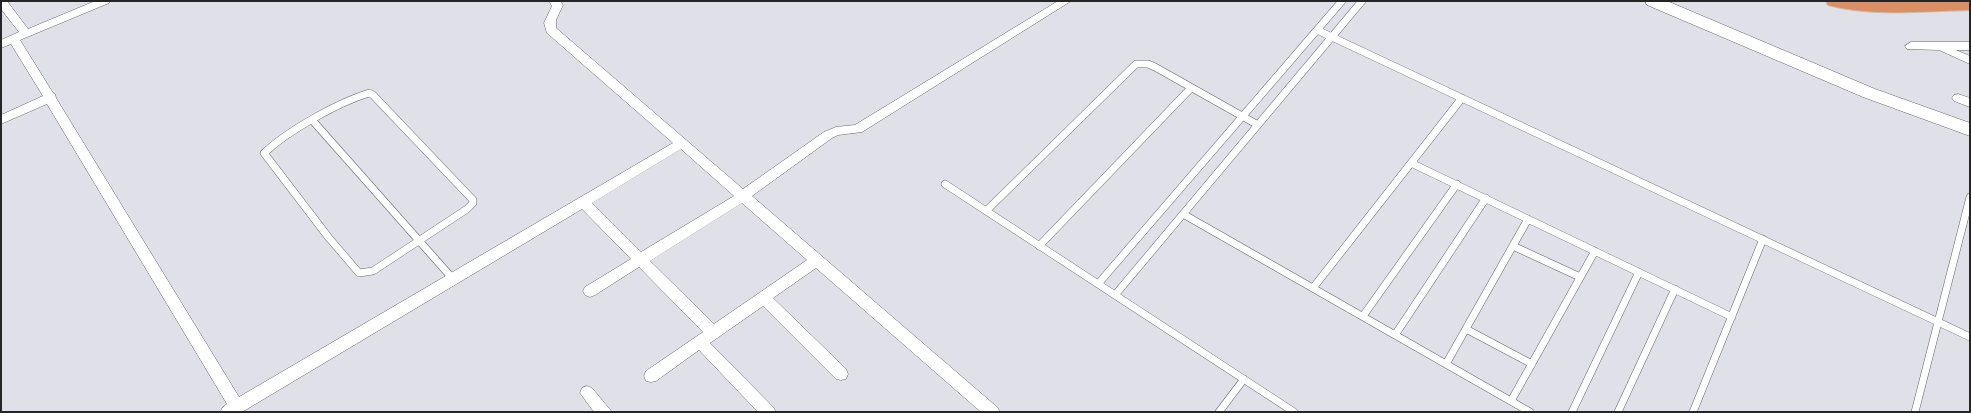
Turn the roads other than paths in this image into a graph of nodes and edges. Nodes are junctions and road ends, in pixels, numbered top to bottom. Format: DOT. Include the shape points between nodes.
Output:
graph roads {
  1 [pos="1,1"];
  2 [pos="72,1"];
  3 [pos="105,1"];
  4 [pos="554,1"];
  5 [pos="1066,1"];
  6 [pos="1342,1"];
  7 [pos="1362,1"];
  8 [pos="1653,1"];
  9 [pos="1835,1"];
  10 [pos="1970,4"];
  11 [pos="80,11"];
  12 [pos="1318,30"];
  13 [pos="20,36"];
  14 [pos="1332,37"];
  15 [pos="1,44"];
  16 [pos="1911,46"];
  17 [pos="1938,46"];
  18 [pos="1970,46"];
  19 [pos="1970,60"];
  20 [pos="1191,88"];
  21 [pos="50,97"];
  22 [pos="1462,98"];
  23 [pos="1958,98"];
  24 [pos="1970,103"];
  25 [pos="1244,117"];
  26 [pos="1,120"];
  27 [pos="313,121"];
  28 [pos="1258,125"];
  29 [pos="1970,130"];
  30 [pos="682,143"];
  31 [pos="1411,163"];
  32 [pos="945,184"];
  33 [pos="1456,184"];
  34 [pos="743,196"];
  35 [pos="1970,197"];
  36 [pos="1486,198"];
  37 [pos="583,202"];
  38 [pos="986,211"];
  39 [pos="1183,214"];
  40 [pos="1528,219"];
  41 [pos="1763,239"];
  42 [pos="420,242"];
  43 [pos="1039,246"];
  44 [pos="1512,246"];
  45 [pos="1595,251"];
  46 [pos="639,260"];
  47 [pos="818,260"];
  48 [pos="1639,272"];
  49 [pos="1580,277"];
  50 [pos="453,279"];
  51 [pos="1098,284"];
  52 [pos="1314,288"];
  53 [pos="1675,289"];
  54 [pos="590,291"];
  55 [pos="1115,296"];
  56 [pos="764,298"];
  57 [pos="1363,316"];
  58 [pos="1732,317"];
  59 [pos="1938,322"];
  60 [pos="1466,329"];
  61 [pos="713,333"];
  62 [pos="1395,335"];
  63 [pos="1970,337"];
  64 [pos="700,342"];
  65 [pos="1446,364"];
  66 [pos="1532,364"];
  67 [pos="841,374"];
  68 [pos="651,376"];
  69 [pos="1244,379"];
  70 [pos="587,393"];
  71 [pos="1511,401"];
  72 [pos="232,409"];
  73 [pos="604,412"];
  74 [pos="768,412"];
  75 [pos="992,412"];
  76 [pos="1219,412"];
  77 [pos="1294,412"];
  78 [pos="1530,412"];
  79 [pos="1572,412"];
  80 [pos="1618,412"];
  81 [pos="1693,412"];
  82 [pos="1915,412"];
  1 -- 13 [label="street"];
  2 -- 11 [label="street"];
  3 -- 11 [label="street"];
  4 -- 30 [label="street" via="558,5 549,18 551,30"];
  5 -- 34 [label="street" via="858,128 836,131 828,135"];
  6 -- 12 [label="lane"];
  7 -- 14 [label="lane"];
  8 -- 29 [label="street" via="1869,93"];
  9 -- 10 [label="highway" via="1889,6"];
  11 -- 13 [label="street"];
  12 -- 14 [label="lane"];
  12 -- 25 [label="lane"];
  13 -- 15 [label="street"];
  13 -- 21 [label="street"];
  14 -- 22 [label="lane"];
  14 -- 28 [label="lane"];
  16 -- 17 [label="street"];
  17 -- 18 [label="street"];
  17 -- 19 [label="street"];
  20 -- 25 [label="lane"];
  20 -- 38 [label="lane" via="1148,64 1136,64"];
  20 -- 43 [label="lane"];
  21 -- 26 [label="street"];
  21 -- 72 [label="street"];
  22 -- 31 [label="lane"];
  22 -- 41 [label="lane"];
  23 -- 24 [label="street"];
  25 -- 28 [label="lane"];
  25 -- 51 [label="lane"];
  27 -- 42 [label="lane"];
  27 -- 42 [label="lane" via="355,97 363,94 373,95 473,200 467,209"];
  27 -- 42 [label="lane" via="267,148 264,155 359,273 373,272"];
  28 -- 39 [label="lane"];
  30 -- 34 [label="street"];
  30 -- 37 [label="street"];
  31 -- 33 [label="lane"];
  31 -- 52 [label="lane"];
  32 -- 38 [label="lane"];
  33 -- 36 [label="lane"];
  33 -- 57 [label="lane"];
  34 -- 46 [label="street"];
  34 -- 47 [label="street"];
  35 -- 59 [label="lane"];
  36 -- 40 [label="lane"];
  36 -- 62 [label="lane"];
  37 -- 46 [label="street"];
  37 -- 50 [label="street"];
  38 -- 43 [label="lane"];
  39 -- 52 [label="lane"];
  39 -- 55 [label="lane"];
  40 -- 44 [label="lane"];
  40 -- 45 [label="lane"];
  41 -- 58 [label="lane"];
  41 -- 59 [label="lane"];
  42 -- 50 [label="lane"];
  43 -- 51 [label="lane"];
  44 -- 49 [label="lane"];
  44 -- 60 [label="lane"];
  45 -- 48 [label="lane"];
  45 -- 49 [label="lane"];
  46 -- 54 [label="street"];
  46 -- 61 [label="street"];
  47 -- 56 [label="street"];
  47 -- 75 [label="street"];
  48 -- 53 [label="lane"];
  48 -- 79 [label="lane"];
  49 -- 66 [label="lane"];
  50 -- 72 [label="street"];
  51 -- 55 [label="lane"];
  52 -- 57 [label="lane"];
  53 -- 58 [label="lane"];
  53 -- 80 [label="lane"];
  55 -- 69 [label="lane"];
  56 -- 61 [label="street"];
  56 -- 67 [label="street"];
  57 -- 62 [label="lane"];
  58 -- 81 [label="lane"];
  59 -- 63 [label="lane"];
  59 -- 82 [label="lane"];
  60 -- 65 [label="lane"];
  60 -- 66 [label="lane"];
  61 -- 64 [label="street"];
  62 -- 65 [label="lane"];
  64 -- 68 [label="street"];
  64 -- 74 [label="street"];
  65 -- 71 [label="lane"];
  66 -- 71 [label="lane"];
  69 -- 76 [label="lane"];
  69 -- 77 [label="lane"];
  70 -- 73 [label="street"];
  71 -- 78 [label="lane"];
}
